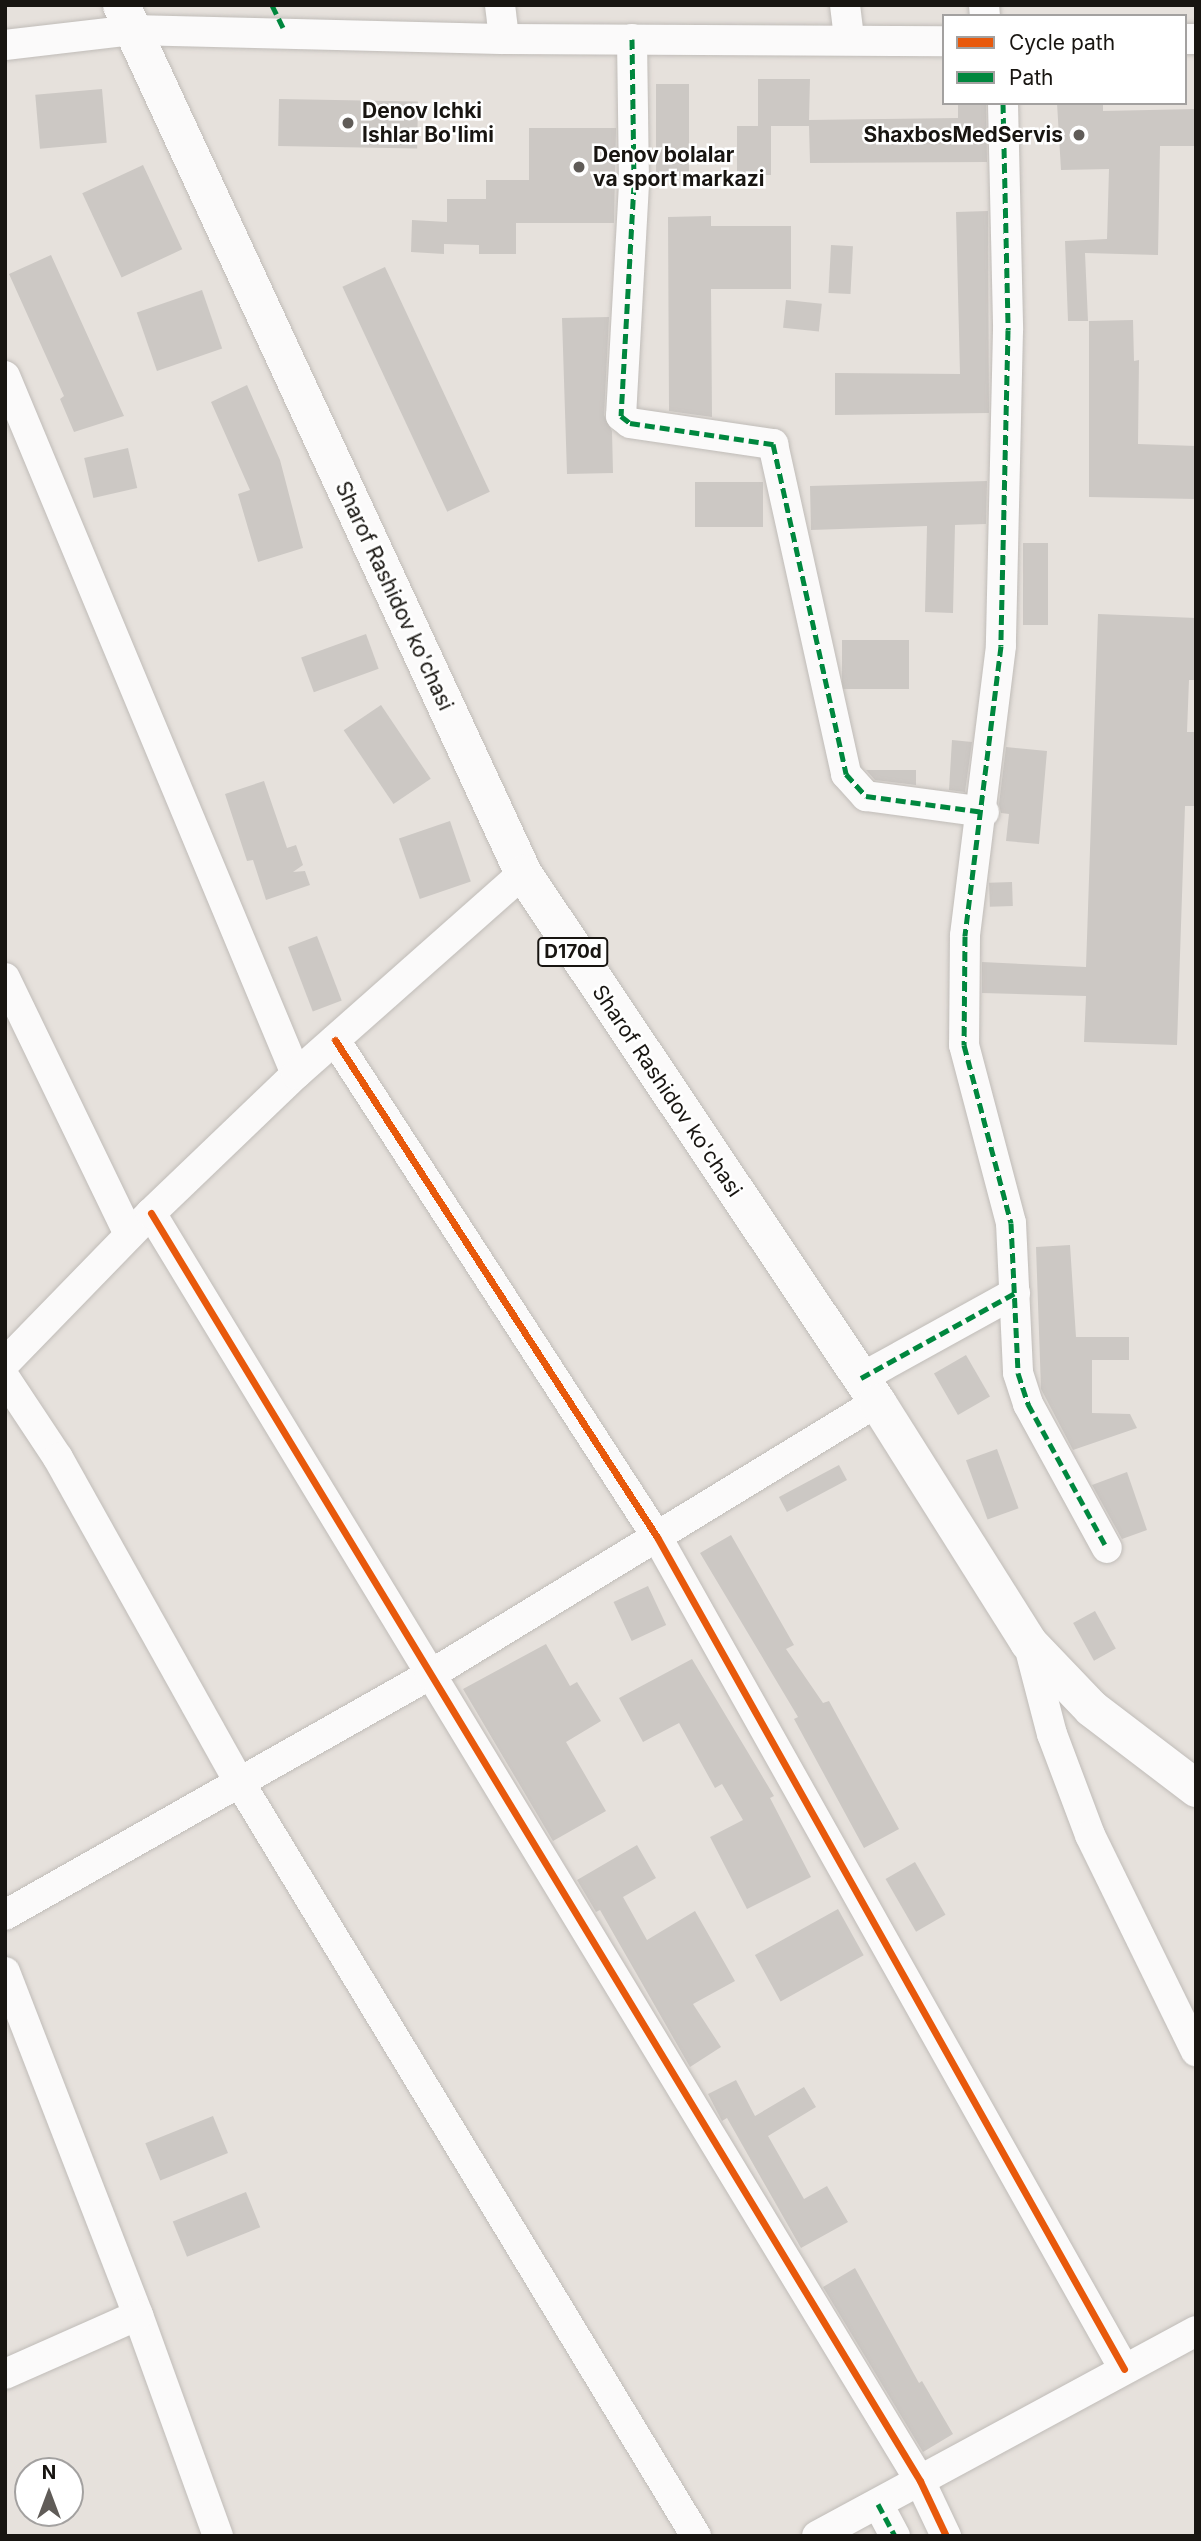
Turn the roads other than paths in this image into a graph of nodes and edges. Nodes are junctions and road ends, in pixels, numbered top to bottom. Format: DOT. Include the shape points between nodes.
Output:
graph roads {
  1 [pos="500,5"];
  2 [pos="845,5"];
  3 [pos="127,18"];
  4 [pos="279,19"];
  5 [pos="505,39"];
  6 [pos="632,39"];
  7 [pos="849,40"];
  8 [pos="942,41"];
  9 [pos="5,45"];
  10 [pos="1003,105"];
  11 [pos="5,376"];
  12 [pos="984,812"];
  13 [pos="523,873"];
  14 [pos="5,978"];
  15 [pos="335,1040"];
  16 [pos="296,1074"];
  17 [pos="151,1213"];
  18 [pos="129,1235"];
  19 [pos="1015,1293"];
  20 [pos="5,1363"];
  21 [pos="5,1378"];
  22 [pos="869,1390"];
  23 [pos="657,1537"];
  24 [pos="1107,1548"];
  25 [pos="1028,1642"];
  26 [pos="430,1675"];
  27 [pos="240,1783"];
  28 [pos="1196,1787"];
  29 [pos="5,1915"];
  30 [pos="5,1972"];
  31 [pos="1196,2051"];
  32 [pos="138,2315"];
  33 [pos="1196,2331"];
  34 [pos="1124,2369"];
  35 [pos="5,2374"];
  36 [pos="920,2481"];
  37 [pos="878,2504"];
  38 [pos="218,2536"];
  39 [pos="696,2536"];
  40 [pos="817,2536"];
  41 [pos="895,2536"];
  42 [pos="946,2536"];
  1 -- 5 [label="street"];
  2 -- 7 [label="street"];
  3 -- 4 [label="street"];
  3 -- 9 [label="street"];
  3 -- 13 [label="main road, Sharof Rashidov ko'chasi / D170d"];
  4 -- 5 [label="street"];
  5 -- 6 [label="street"];
  6 -- 7 [label="street"];
  6 -- 12 [label="street" via="634,184 621,416 630,423 773,444 846,774 866,796"];
  7 -- 8 [label="street"];
  10 -- 12 [label="street" via="1007,444 1000,646"];
  11 -- 16 [label="street"];
  12 -- 19 [label="street" via="965,936 964,1045 1011,1223"];
  13 -- 15 [label="street"];
  13 -- 22 [label="main road, Sharof Rashidov ko'chasi / D170d"];
  14 -- 18 [label="street"];
  15 -- 16 [label="street"];
  15 -- 23 [label="street"];
  16 -- 17 [label="street"];
  17 -- 18 [label="street"];
  17 -- 26 [label="street"];
  18 -- 20 [label="street"];
  19 -- 22 [label="street"];
  19 -- 24 [label="street" via="1018,1373 1028,1404"];
  21 -- 27 [label="street" via="58,1458"];
  22 -- 23 [label="street"];
  22 -- 25 [label="main road, Sharof Rashidov ko'chasi / D170d"];
  23 -- 26 [label="street"];
  23 -- 34 [label="street"];
  25 -- 28 [label="main road, Sharof Rashidov ko'chasi / D170d" via="1091,1708"];
  25 -- 31 [label="street" via="1042,1705 1086,1825"];
  26 -- 27 [label="street"];
  26 -- 36 [label="street"];
  27 -- 29 [label="street"];
  27 -- 39 [label="street"];
  30 -- 32 [label="street"];
  32 -- 35 [label="street"];
  32 -- 38 [label="street"];
  33 -- 34 [label="street"];
  34 -- 36 [label="street"];
  36 -- 37 [label="street"];
  36 -- 42 [label="street"];
  37 -- 40 [label="street"];
  37 -- 41 [label="street"];
}
